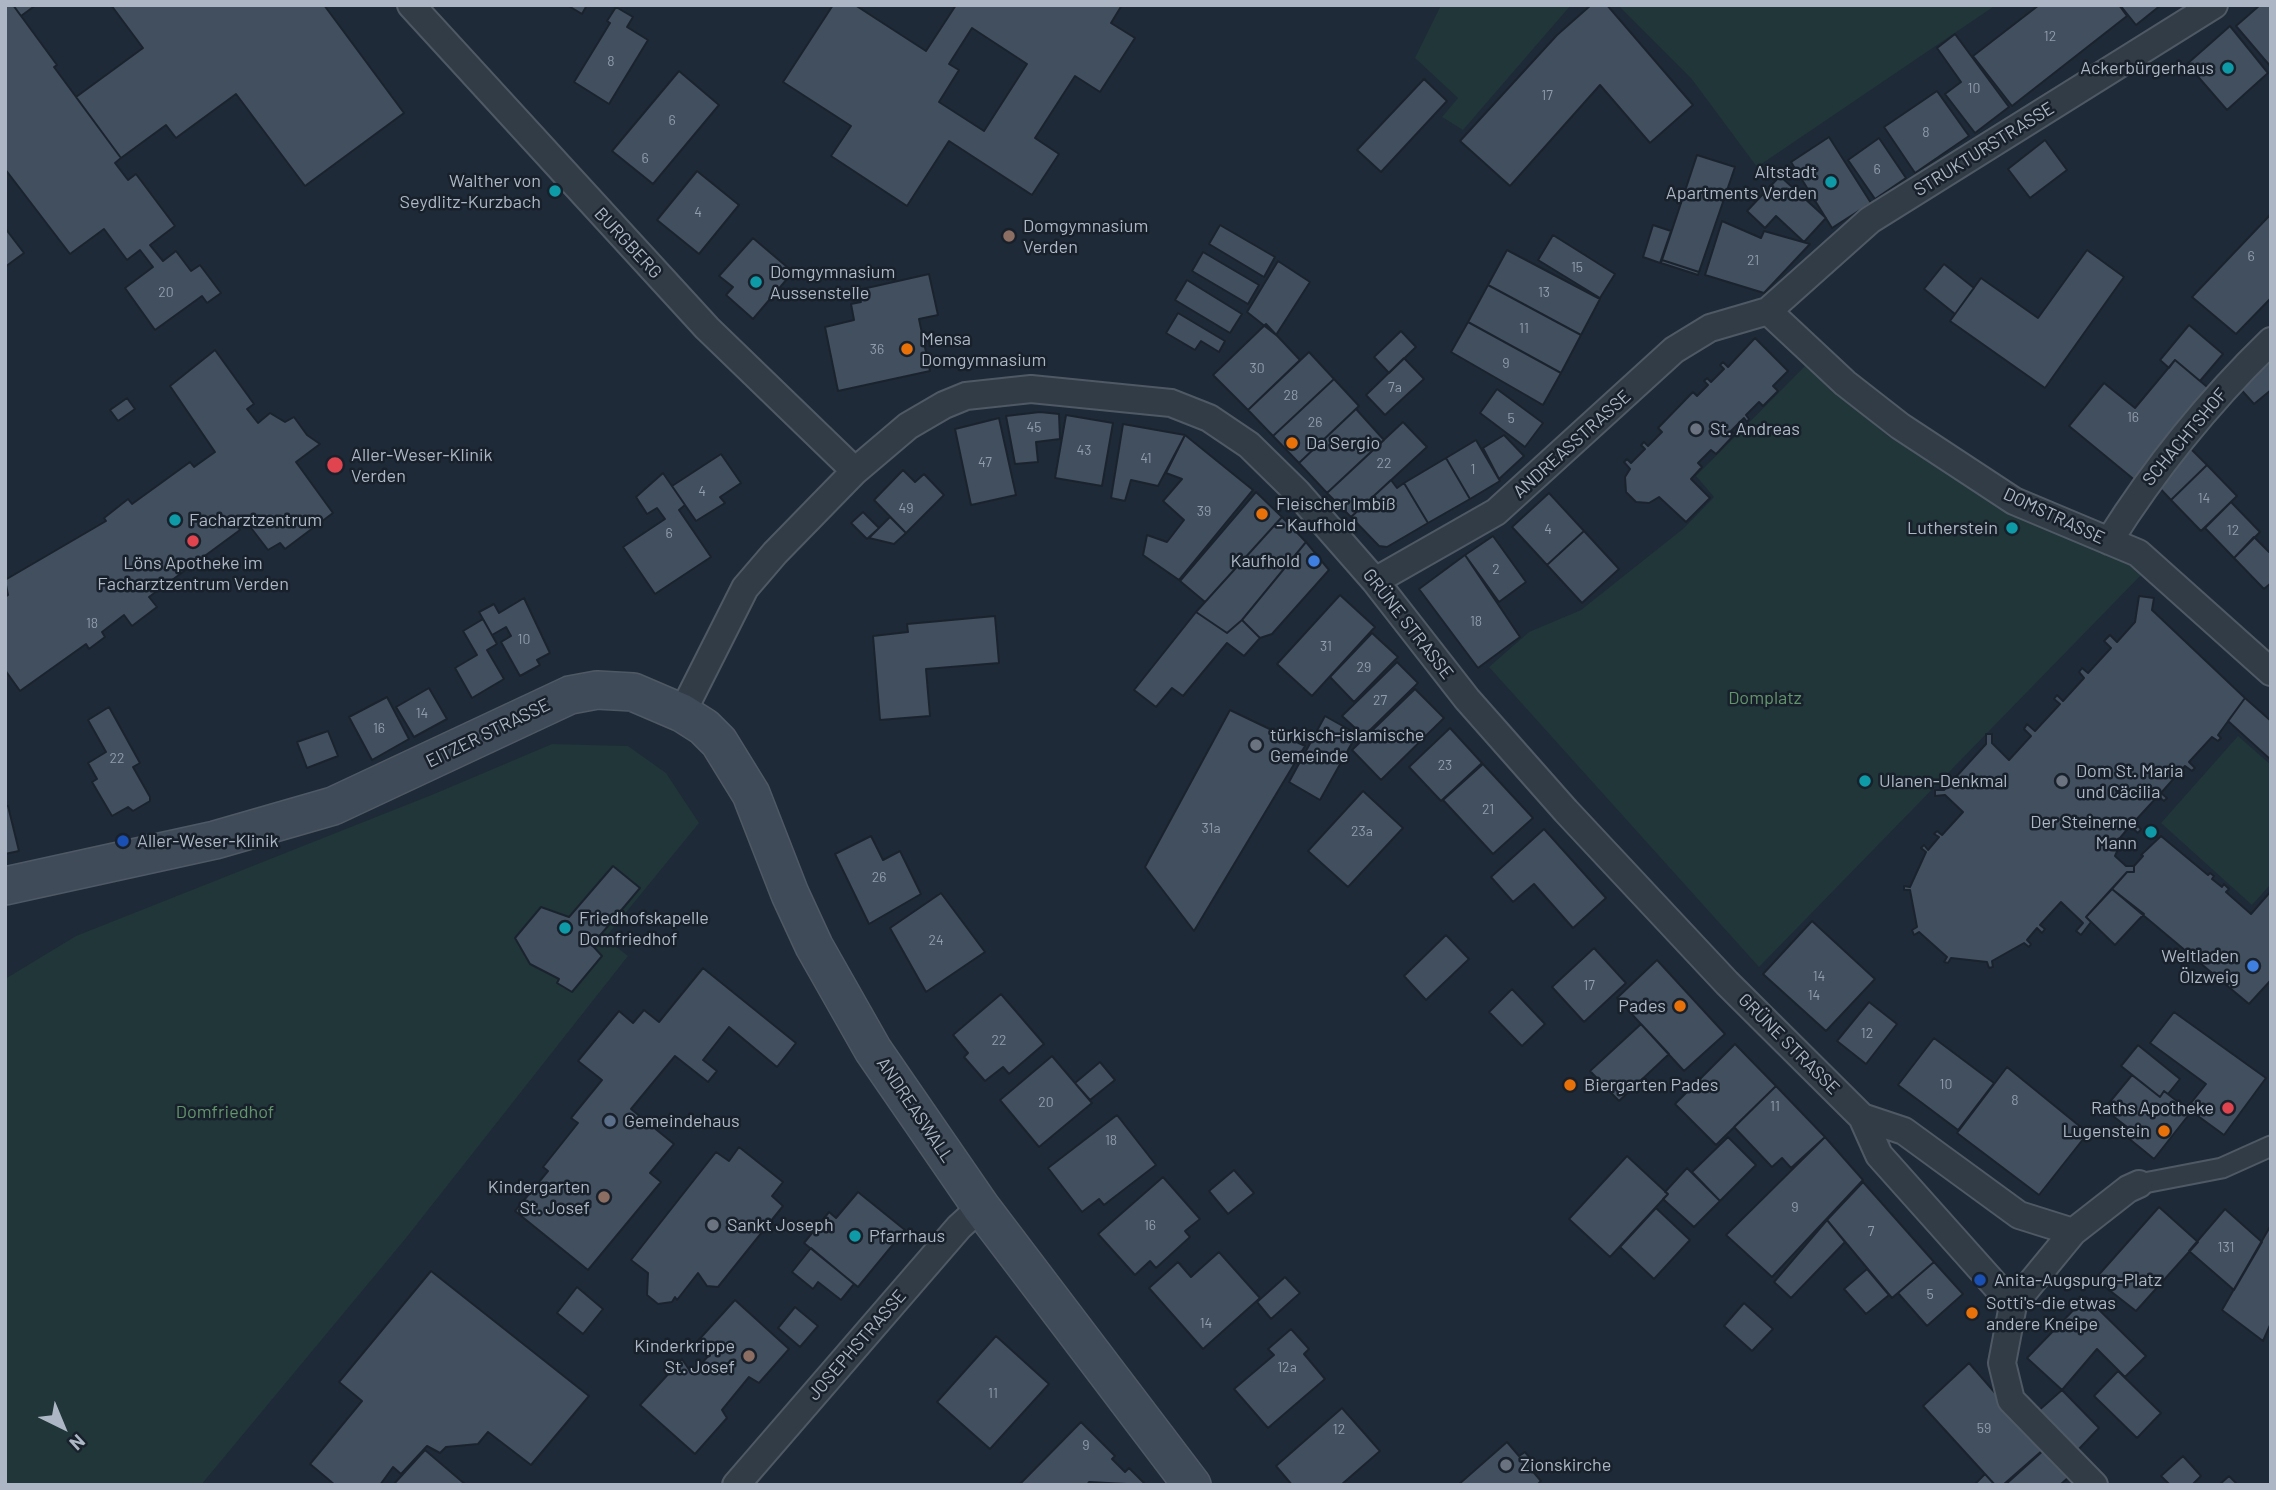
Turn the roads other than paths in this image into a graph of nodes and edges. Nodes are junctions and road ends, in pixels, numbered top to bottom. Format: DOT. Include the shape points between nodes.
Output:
graph roads {
  1 [pos="411,5"];
  2 [pos="2214,5"];
  3 [pos="1768,311"];
  4 [pos="2271,341"];
  5 [pos="855,471"];
  6 [pos="2109,541"];
  7 [pos="1375,581"];
  8 [pos="2271,672"];
  9 [pos="682,713"];
  10 [pos="5,886"];
  11 [pos="1862,1117"];
  12 [pos="2266,1156"];
  13 [pos="2139,1184"];
  14 [pos="981,1207"];
  15 [pos="2073,1232"];
  16 [pos="2012,1305"];
  17 [pos="736,1485"];
  18 [pos="1192,1485"];
  19 [pos="2094,1485"];
  1 -- 5 [label="street, BURGBERG" via="707,328"];
  2 -- 3 [label="street, STRUKTURSTRASSE" via="1870,220"];
  3 -- 6 [label="street, DOMSTRASSE" via="1900,426 2014,501"];
  3 -- 7 [label="street, ANDREASSTRASSE" via="1710,328 1674,350 1496,512"];
  4 -- 6 [label="street, SCHACHTSHOF" via="2197,418 2140,491"];
  5 -- 7 [label="street, GRÜNE STRASSE" via="908,426 966,396 1031,389 1171,403 1209,418 1249,445"];
  5 -- 9 [label="street" via="746,588"];
  6 -- 8 [label="street, DOMSTRASSE" via="2138,553"];
  7 -- 11 [label="street, GRÜNE STRASSE" via="1467,699 1591,839"];
  9 -- 10 [label="main road, EITZER STRASSE" via="633,692 597,690 570,695 333,806 215,841"];
  9 -- 14 [label="main road, ANDREASWALL" via="704,727 738,769 790,894 842,999"];
  11 -- 15 [label="street" via="1903,1131 2019,1215"];
  11 -- 16 [label="street" via="1879,1155"];
  12 -- 13 [label="street"];
  13 -- 15 [label="street"];
  14 -- 17 [label="street, JOSEPHSTRASSE"];
  14 -- 18 [label="main road, ANDREASWALL"];
  15 -- 16 [label="street"];
  16 -- 19 [label="street" via="2003,1363 2011,1400"];
}
